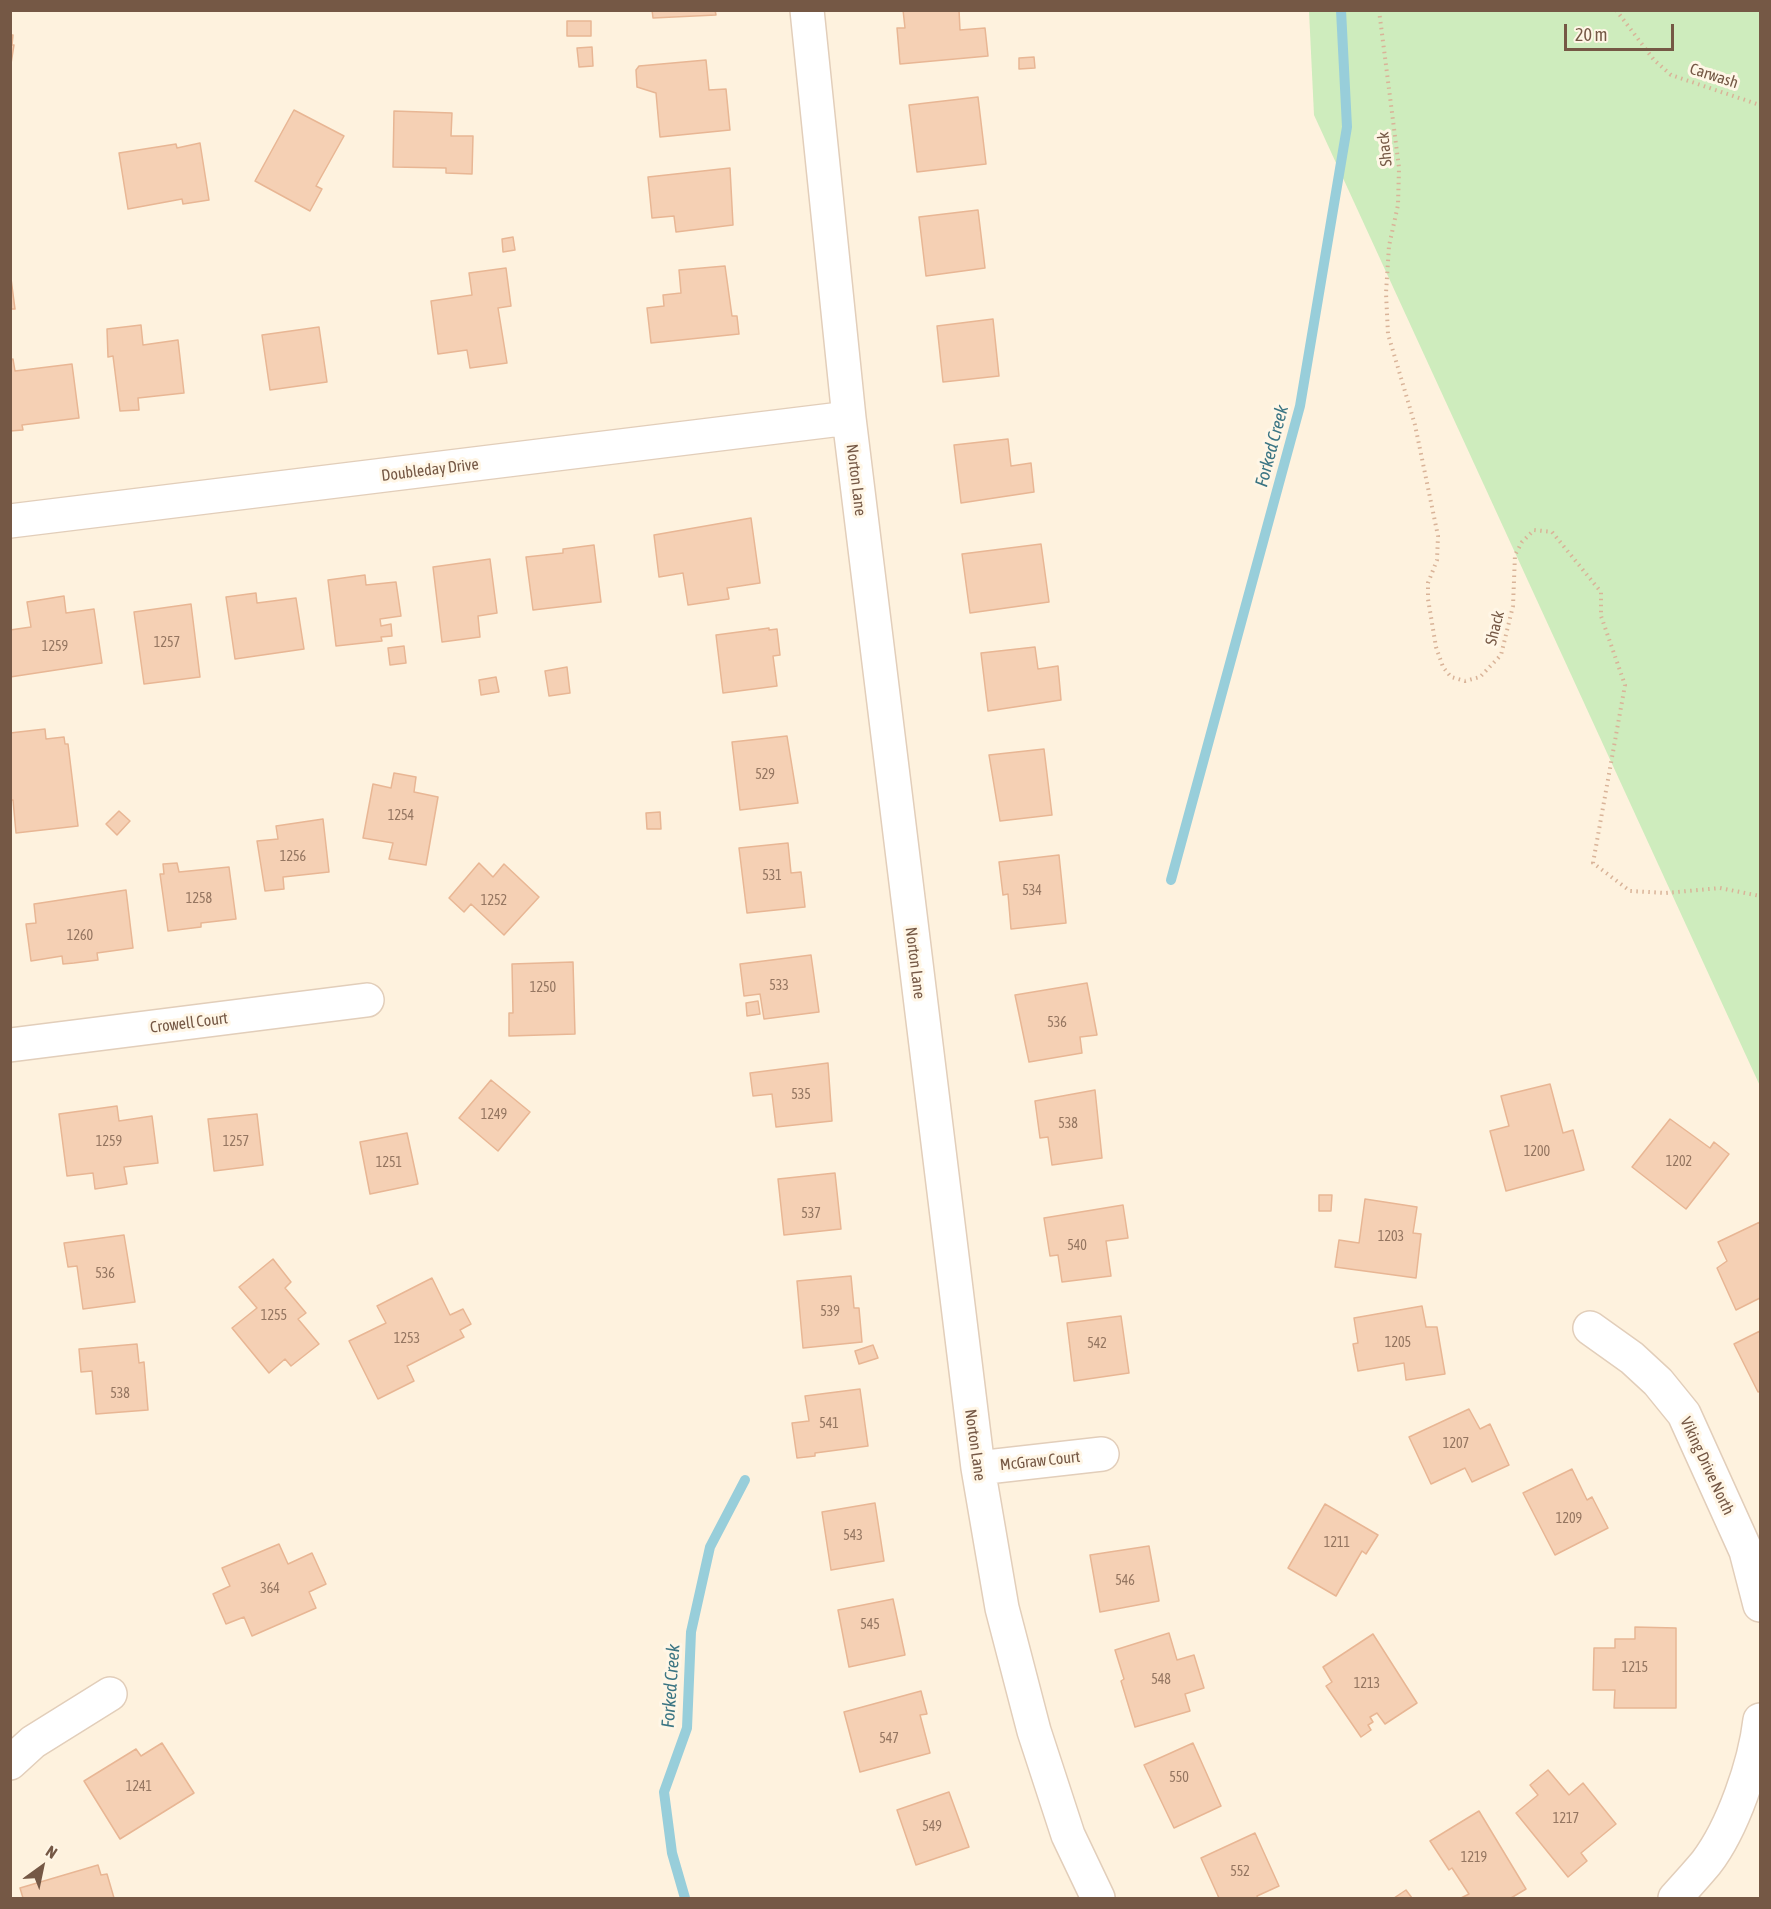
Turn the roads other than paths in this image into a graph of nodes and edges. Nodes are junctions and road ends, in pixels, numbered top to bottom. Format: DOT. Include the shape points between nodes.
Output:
graph roads {
  1 [pos="807,10"];
  2 [pos="849,418"];
  3 [pos="10,521"];
  4 [pos="367,1000"];
  5 [pos="10,1045"];
  6 [pos="1590,1328"];
  7 [pos="1102,1454"];
  8 [pos="978,1468"];
  9 [pos="1761,1605"];
  10 [pos="110,1694"];
  11 [pos="1761,1720"];
  12 [pos="10,1763"];
  13 [pos="1098,1899"];
  14 [pos="1675,1899"];
  1 -- 2 [label="street, Norton Lane"];
  2 -- 3 [label="street, Doubleday Drive"];
  2 -- 8 [label="street, Norton Lane"];
  4 -- 5 [label="street, Crowell Court"];
  6 -- 9 [label="street, Viking Drive North" via="1632,1358 1684,1414 1746,1551"];
  7 -- 8 [label="street, McGraw Court"];
  8 -- 13 [label="street, Norton Lane" via="1002,1608 1034,1731 1068,1835"];
  10 -- 12 [label="street" via="33,1742"];
  11 -- 14 [label="street" via="1739,1800 1707,1861"];
}
